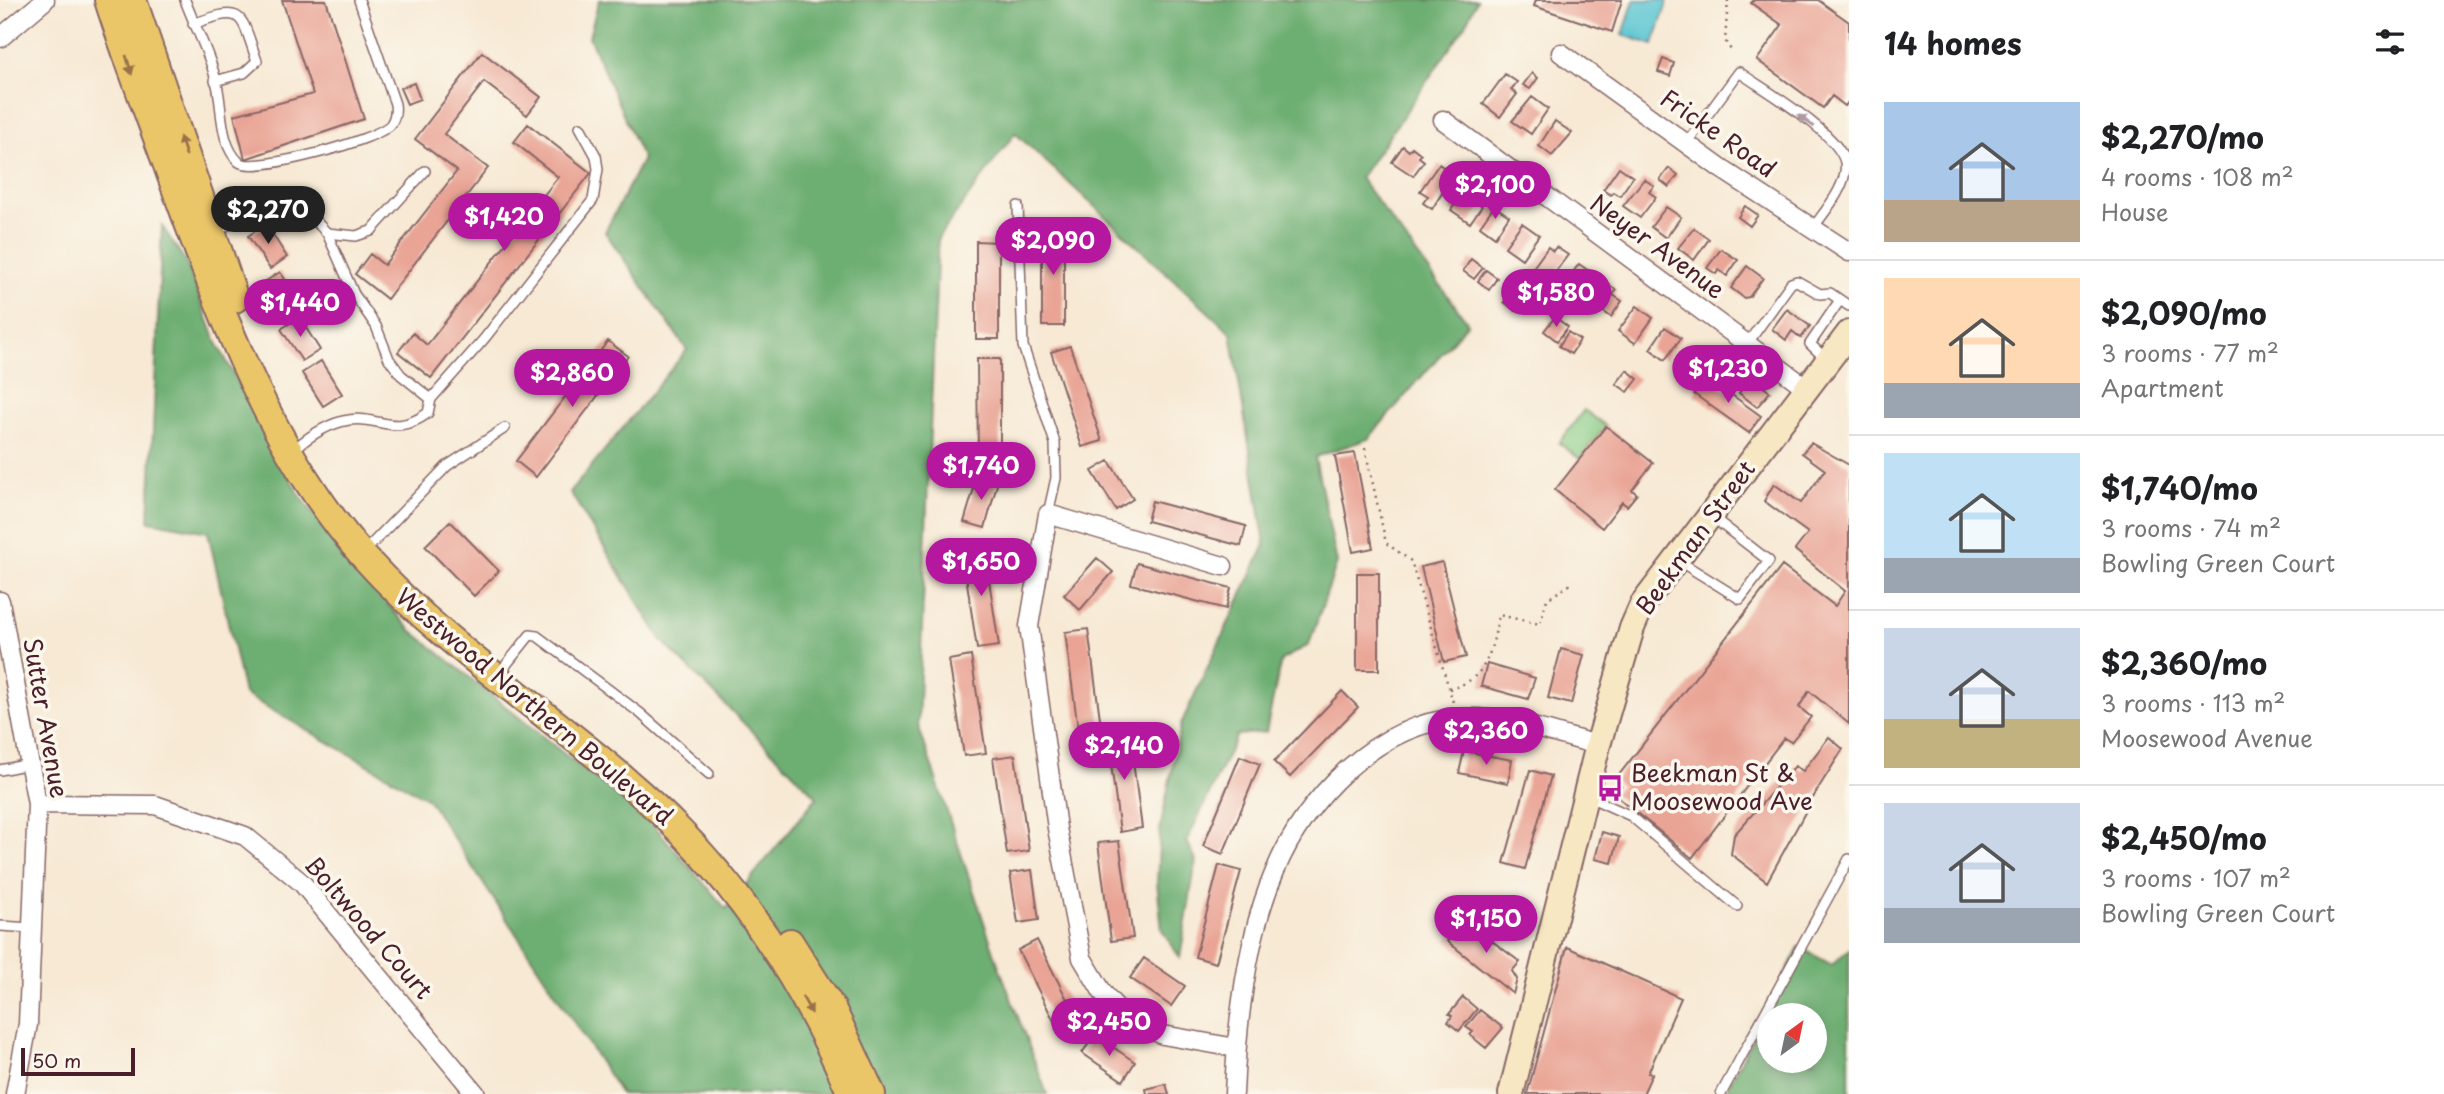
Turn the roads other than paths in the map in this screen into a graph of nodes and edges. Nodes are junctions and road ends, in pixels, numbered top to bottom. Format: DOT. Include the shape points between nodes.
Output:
graph roads {
  1 [pos="45,0"];
  2 [pos="108,0"];
  3 [pos="133,0"];
  4 [pos="185,0"];
  5 [pos="359,0"];
  6 [pos="193,24"];
  7 [pos="0,38"];
  8 [pos="1561,53"];
  9 [pos="215,81"];
  10 [pos="1443,120"];
  11 [pos="580,127"];
  12 [pos="1686,144"];
  13 [pos="425,171"];
  14 [pos="1018,206"];
  15 [pos="1813,228"];
  16 [pos="327,233"];
  17 [pos="204,238"];
  18 [pos="1849,252"];
  19 [pos="1845,303"];
  20 [pos="1849,333"];
  21 [pos="1747,344"];
  22 [pos="1829,360"];
  23 [pos="1808,388"];
  24 [pos="431,398"];
  25 [pos="505,428"];
  26 [pos="297,447"];
  27 [pos="1048,513"];
  28 [pos="1711,516"];
  29 [pos="368,548"];
  30 [pos="1677,560"];
  31 [pos="1223,566"];
  32 [pos="0,601"];
  33 [pos="500,672"];
  34 [pos="1598,745"];
  35 [pos="30,764"];
  36 [pos="0,770"];
  37 [pos="709,774"];
  38 [pos="1586,795"];
  39 [pos="37,804"];
  40 [pos="1849,859"];
  41 [pos="1737,906"];
  42 [pos="0,926"];
  43 [pos="32,928"];
  44 [pos="1236,1048"];
  45 [pos="15,1094"];
  46 [pos="476,1094"];
  47 [pos="851,1094"];
  48 [pos="872,1094"];
  49 [pos="1234,1094"];
  50 [pos="1511,1094"];
  51 [pos="1721,1094"];
  1 -- 7 [label="street"];
  2 -- 17 [label="main road, Westwood Northern Boulevard, one-way" via="134,84"];
  17 -- 3 [label="main road, Westwood Northern Boulevard, one-way"];
  4 -- 6 [label="lane"];
  5 -- 9 [label="lane" via="395,104 390,125 378,134 247,166 232,152"];
  6 -- 9 [label="lane"];
  6 -- 9 [label="lane" via="224,13 242,19 257,61 244,73"];
  8 -- 12 [label="street, Fricke Road"];
  10 -- 21 [label="street, Neyer Avenue"];
  11 -- 24 [label="lane" via="596,156 593,200 484,339"];
  12 -- 15 [label="street, Fricke Road"];
  15 -- 12 [label="lane, one-way" via="1842,187 1846,163 1835,142 1739,72"];
  13 -- 16 [label="lane" via="372,231 356,236"];
  14 -- 27 [label="lane" via="1023,345 1055,443 1056,478"];
  15 -- 18 [label="street, Fricke Road"];
  16 -- 17 [label="lane" via="298,204 277,198"];
  16 -- 24 [label="lane" via="389,359 401,375"];
  17 -- 26 [label="main road, Westwood Northern Boulevard"];
  19 -- 21 [label="lane" via="1830,293 1791,283"];
  19 -- 22 [label="lane" via="1810,344"];
  20 -- 22 [label="main road, Beekman Street"];
  21 -- 23 [label="street, Neyer Avenue"];
  22 -- 23 [label="main road, Beekman Street"];
  23 -- 28 [label="main road, Beekman Street"];
  24 -- 26 [label="lane" via="428,413 415,422 388,425 352,419 331,425"];
  25 -- 29 [label="lane" via="447,466"];
  26 -- 29 [label="main road, Westwood Northern Boulevard" via="334,489"];
  27 -- 31 [label="street"];
  27 -- 44 [label="street" via="1029,626 1057,828 1082,958 1102,993 1125,1017 1163,1035"];
  28 -- 30 [label="main road, Beekman Street"];
  28 -- 30 [label="lane" via="1769,561 1740,599"];
  29 -- 33 [label="main road, Westwood Northern Boulevard" via="438,608"];
  30 -- 34 [label="main road, Beekman Street" via="1642,605 1632,628"];
  32 -- 35 [label="street, Sutter Avenue"];
  33 -- 37 [label="lane" via="530,635 537,636 640,713"];
  33 -- 47 [label="main road, Westwood Northern Boulevard, one-way" via="669,820 708,863 782,961"];
  33 -- 48 [label="main road, Westwood Northern Boulevard" via="626,760 719,848 806,966"];
  34 -- 38 [label="main road, Beekman Street"];
  34 -- 44 [label="street" via="1501,721 1458,718 1416,727 1362,757 1331,787 1275,870 1262,908"];
  35 -- 36 [label="lane"];
  35 -- 39 [label="street, Sutter Avenue"];
  38 -- 41 [label="lane" via="1631,817"];
  38 -- 50 [label="main road, Beekman Street"];
  39 -- 43 [label="street, Sutter Avenue"];
  39 -- 46 [label="street, Boltwood Court" via="155,804 245,836 302,883"];
  40 -- 51 [label="lane"];
  42 -- 43 [label="lane"];
  43 -- 45 [label="street, Sutter Avenue" via="27,1024"];
  44 -- 49 [label="street"];
}
